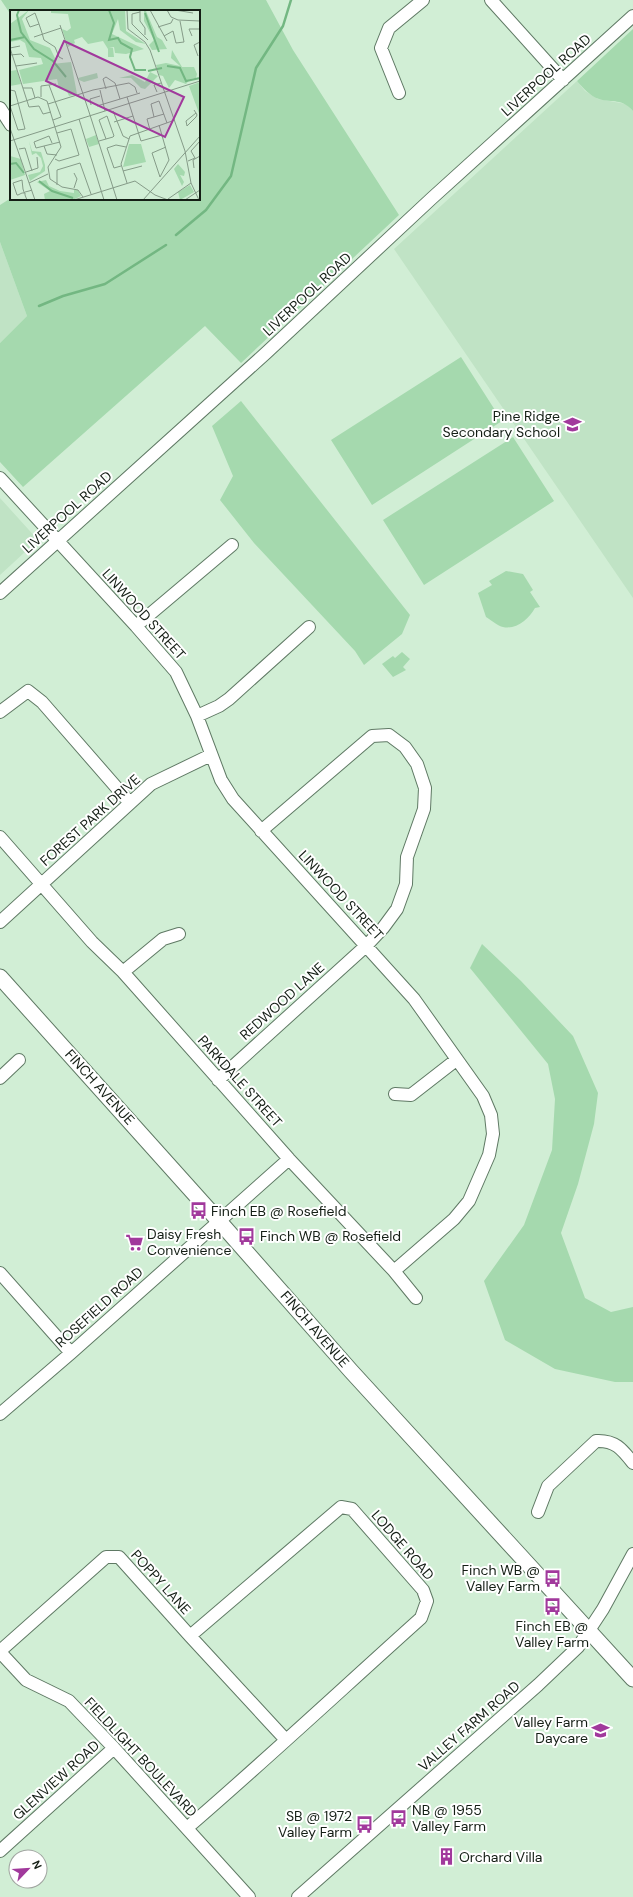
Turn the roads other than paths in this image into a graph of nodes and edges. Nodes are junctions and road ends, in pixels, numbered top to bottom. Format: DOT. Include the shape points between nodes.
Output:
graph roads {
  1 [pos="423,0"];
  2 [pos="491,0"];
  3 [pos="633,16"];
  4 [pos="563,80"];
  5 [pos="399,93"];
  6 [pos="0,108"];
  7 [pos="10,123"];
  8 [pos="0,478"];
  9 [pos="58,541"];
  10 [pos="232,545"];
  11 [pos="0,593"];
  12 [pos="136,626"];
  13 [pos="309,627"];
  14 [pos="0,712"];
  15 [pos="197,716"];
  16 [pos="211,755"];
  17 [pos="130,803"];
  18 [pos="261,831"];
  19 [pos="0,837"];
  20 [pos="42,884"];
  21 [pos="0,922"];
  22 [pos="179,934"];
  23 [pos="367,945"];
  24 [pos="123,972"];
  25 [pos="0,977"];
  26 [pos="19,1060"];
  27 [pos="456,1060"];
  28 [pos="0,1078"];
  29 [pos="218,1080"];
  30 [pos="395,1094"];
  31 [pos="289,1159"];
  32 [pos="219,1220"];
  33 [pos="394,1271"];
  34 [pos="0,1273"];
  35 [pos="416,1298"];
  36 [pos="71,1353"];
  37 [pos="0,1414"];
  38 [pos="633,1463"];
  39 [pos="538,1512"];
  40 [pos="633,1554"];
  41 [pos="589,1632"];
  42 [pos="190,1636"];
  43 [pos="0,1651"];
  44 [pos="633,1679"];
  45 [pos="286,1740"];
  46 [pos="114,1748"];
  47 [pos="187,1828"];
  48 [pos="2,1844"];
  49 [pos="249,1897"];
  50 [pos="298,1897"];
  1 -- 5 [label="street" via="389,28 381,48"];
  2 -- 4 [label="street"];
  3 -- 4 [label="street, LIVERPOOL ROAD"];
  4 -- 9 [label="street, LIVERPOOL ROAD"];
  6 -- 7 [label="street"];
  8 -- 9 [label="street, LINWOOD STREET"];
  9 -- 11 [label="street, LIVERPOOL ROAD"];
  9 -- 12 [label="street, LINWOOD STREET"];
  10 -- 12 [label="street"];
  12 -- 15 [label="street, LINWOOD STREET" via="176,672"];
  13 -- 15 [label="street" via="219,706"];
  14 -- 17 [label="street" via="28,690 42,702"];
  15 -- 16 [label="street, LINWOOD STREET"];
  16 -- 17 [label="street, FOREST PARK DRIVE" via="151,784"];
  16 -- 18 [label="street, LINWOOD STREET" via="221,780 233,799"];
  17 -- 20 [label="street, FOREST PARK DRIVE"];
  18 -- 23 [label="street, LINWOOD STREET"];
  18 -- 23 [label="street, REDWOOD LANE" via="372,736 389,735 405,747 417,764 425,788 424,809 407,857 406,884 397,909"];
  19 -- 20 [label="street, PARKDALE STREET"];
  20 -- 21 [label="street, FOREST PARK DRIVE"];
  20 -- 24 [label="street, PARKDALE STREET" via="92,942"];
  22 -- 24 [label="street" via="164,939"];
  23 -- 27 [label="street, LINWOOD STREET" via="414,999"];
  23 -- 29 [label="street, REDWOOD LANE"];
  24 -- 29 [label="street, PARKDALE STREET"];
  25 -- 32 [label="main road, FINCH AVENUE"];
  26 -- 28 [label="street"];
  27 -- 30 [label="street" via="411,1095"];
  27 -- 33 [label="street, LINWOOD STREET" via="483,1096 491,1115 493,1134 489,1155 469,1201 454,1219"];
  29 -- 31 [label="street, PARKDALE STREET"];
  31 -- 32 [label="street, ROSEFIELD ROAD"];
  31 -- 33 [label="street, PARKDALE STREET"];
  32 -- 36 [label="street, ROSEFIELD ROAD"];
  32 -- 41 [label="main road, FINCH AVENUE" via="351,1371"];
  33 -- 35 [label="street, PARKDALE STREET"];
  34 -- 36 [label="street"];
  36 -- 37 [label="street, ROSEFIELD ROAD"];
  38 -- 39 [label="street" via="623,1450 608,1440 596,1441 548,1486"];
  40 -- 41 [label="street, VALLEY FARM ROAD"];
  41 -- 44 [label="main road, FINCH AVENUE"];
  41 -- 50 [label="street, VALLEY FARM ROAD" via="578,1647 538,1685"];
  42 -- 43 [label="street, POPPY LANE" via="118,1557 106,1557"];
  42 -- 45 [label="street, POPPY LANE"];
  42 -- 45 [label="street, LODGE ROAD" via="329,1516 341,1507 352,1510 424,1590 427,1601 421,1618"];
  43 -- 46 [label="street, FIELDLIGHT BOULEVARD" via="26,1680 69,1701"];
  45 -- 47 [label="street, LODGE ROAD"];
  46 -- 47 [label="street, FIELDLIGHT BOULEVARD"];
  46 -- 48 [label="street, GLENVIEW ROAD"];
  47 -- 49 [label="street, FIELDLIGHT BOULEVARD"];
}
